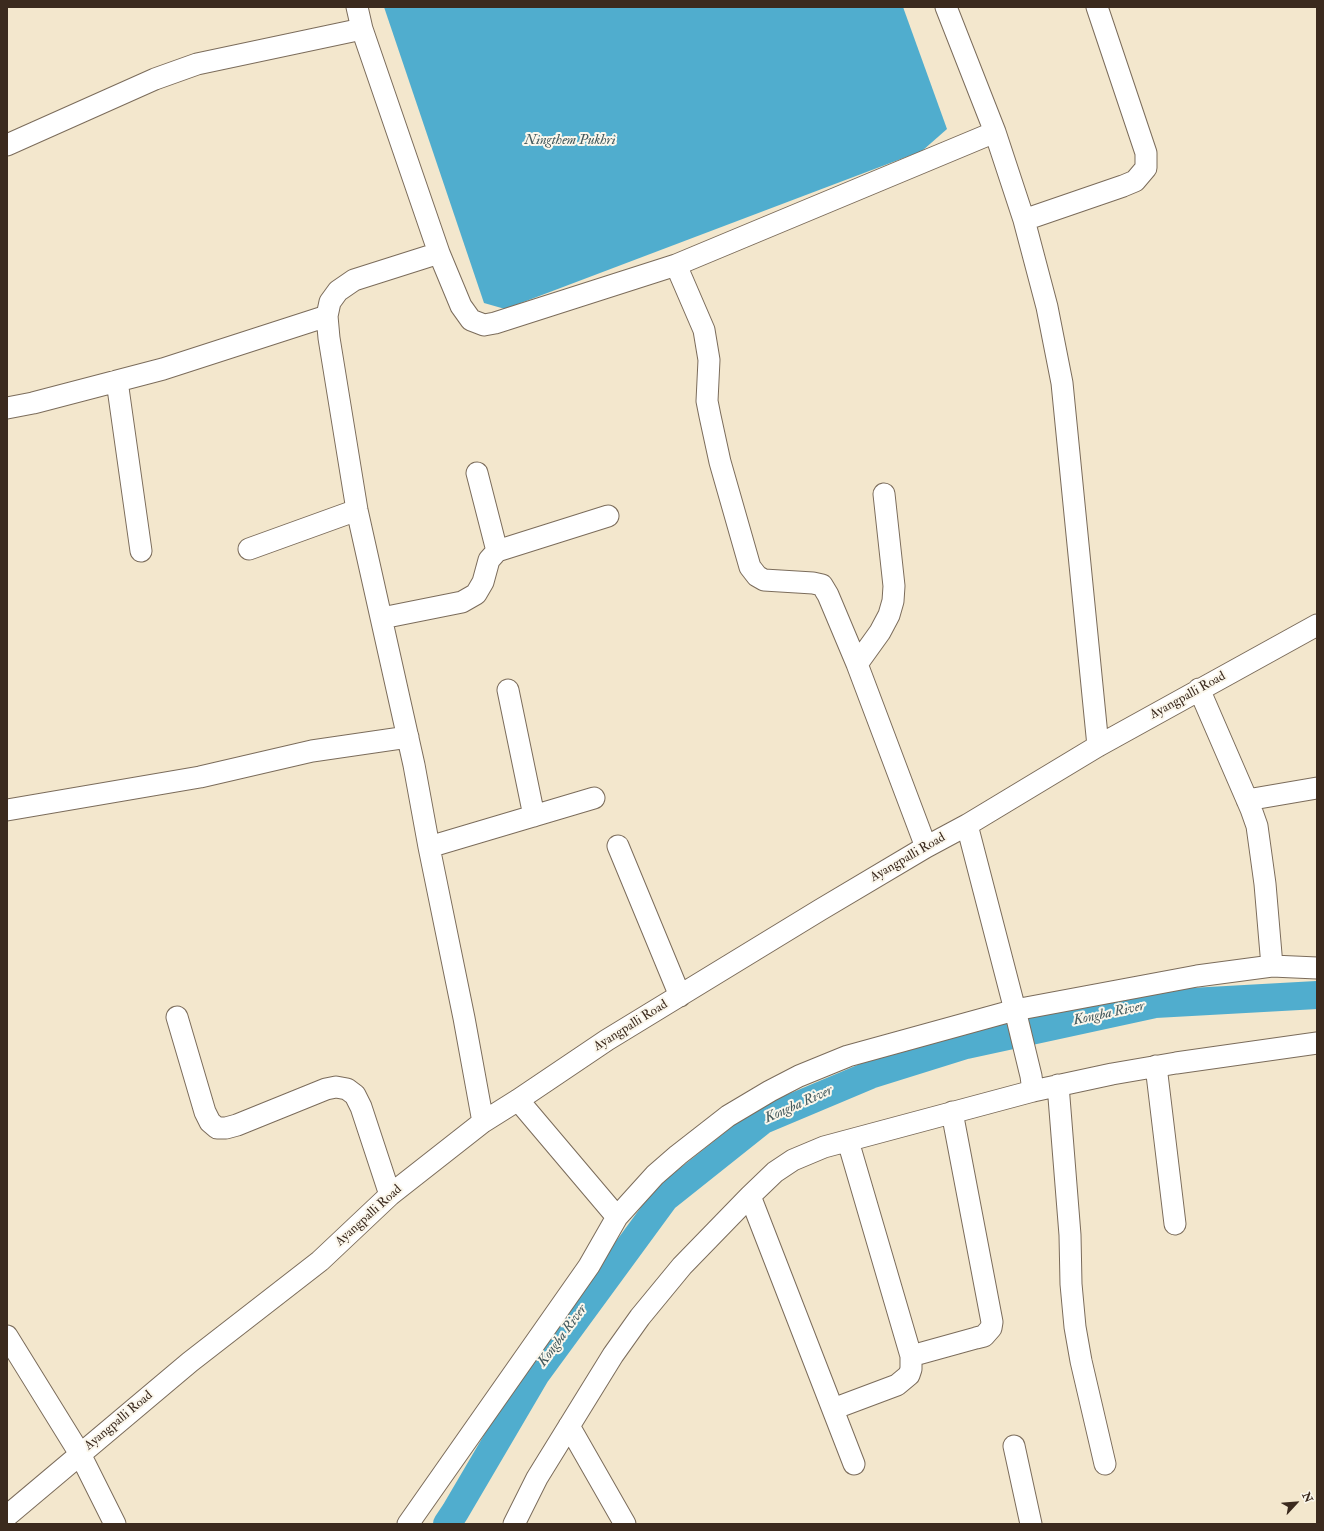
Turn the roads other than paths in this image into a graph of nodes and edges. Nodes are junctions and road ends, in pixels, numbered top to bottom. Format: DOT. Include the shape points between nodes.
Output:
graph roads {
  1 [pos="357,7"];
  2 [pos="946,7"];
  3 [pos="1097,7"];
  4 [pos="362,29"];
  5 [pos="995,132"];
  6 [pos="7,145"];
  7 [pos="1024,220"];
  8 [pos="439,253"];
  9 [pos="676,266"];
  10 [pos="327,316"];
  11 [pos="118,381"];
  12 [pos="7,408"];
  13 [pos="477,473"];
  14 [pos="884,494"];
  15 [pos="357,510"];
  16 [pos="608,516"];
  17 [pos="249,549"];
  18 [pos="141,551"];
  19 [pos="497,551"];
  20 [pos="382,618"];
  21 [pos="1317,625"];
  22 [pos="857,664"];
  23 [pos="508,690"];
  24 [pos="1199,690"];
  25 [pos="408,737"];
  26 [pos="1098,746"];
  27 [pos="1317,788"];
  28 [pos="594,798"];
  29 [pos="1247,800"];
  30 [pos="7,810"];
  31 [pos="534,816"];
  32 [pos="967,825"];
  33 [pos="618,846"];
  34 [pos="926,847"];
  35 [pos="429,848"];
  36 [pos="1272,966"];
  37 [pos="1317,968"];
  38 [pos="680,996"];
  39 [pos="177,1017"];
  40 [pos="1016,1017"];
  41 [pos="1317,1043"];
  42 [pos="1156,1066"];
  43 [pos="1032,1083"];
  44 [pos="1058,1085"];
  45 [pos="518,1100"];
  46 [pos="952,1112"];
  47 [pos="482,1122"];
  48 [pos="848,1140"];
  49 [pos="390,1195"];
  50 [pos="750,1196"];
  51 [pos="617,1217"];
  52 [pos="1175,1224"];
  53 [pos="7,1336"];
  54 [pos="911,1356"];
  55 [pos="833,1409"];
  56 [pos="569,1426"];
  57 [pos="1014,1446"];
  58 [pos="80,1454"];
  59 [pos="854,1464"];
  60 [pos="1105,1464"];
  61 [pos="7,1516"];
  62 [pos="115,1524"];
  63 [pos="408,1524"];
  64 [pos="514,1524"];
  65 [pos="625,1524"];
  66 [pos="1031,1524"];
  1 -- 4 [label="street"];
  2 -- 5 [label="street"];
  3 -- 7 [label="street" via="1146,153 1146,168 1135,181"];
  4 -- 6 [label="street" via="197,64 155,79"];
  4 -- 8 [label="street"];
  5 -- 7 [label="street"];
  5 -- 9 [label="street"];
  7 -- 26 [label="street" via="1047,308 1062,383"];
  8 -- 9 [label="street" via="461,306 472,320 484,325"];
  8 -- 10 [label="street" via="354,280 330,302"];
  9 -- 22 [label="street" via="704,330 709,360 707,401 720,462 750,567 764,580 822,585"];
  10 -- 11 [label="street"];
  10 -- 15 [label="street"];
  11 -- 12 [label="street"];
  11 -- 18 [label="street"];
  13 -- 19 [label="street"];
  14 -- 22 [label="street" via="894,586 893,601 880,632"];
  15 -- 17 [label="street"];
  15 -- 20 [label="street"];
  16 -- 19 [label="street"];
  19 -- 20 [label="street" via="489,560 480,588 472,597 462,602"];
  20 -- 25 [label="street"];
  21 -- 24 [label="street, Ayangpalli Road"];
  22 -- 34 [label="street"];
  23 -- 31 [label="street"];
  24 -- 26 [label="street, Ayangpalli Road"];
  24 -- 29 [label="street"];
  25 -- 30 [label="street" via="312,751 200,777"];
  25 -- 35 [label="street"];
  26 -- 32 [label="street, Ayangpalli Road"];
  27 -- 29 [label="street"];
  28 -- 31 [label="street"];
  29 -- 36 [label="street" via="1257,826"];
  31 -- 35 [label="street"];
  32 -- 34 [label="street, Ayangpalli Road"];
  32 -- 40 [label="street"];
  33 -- 38 [label="street"];
  34 -- 38 [label="street, Ayangpalli Road"];
  35 -- 47 [label="street" via="464,1018"];
  36 -- 37 [label="street"];
  36 -- 40 [label="street" via="1190,977"];
  38 -- 45 [label="street, Ayangpalli Road"];
  39 -- 49 [label="street" via="205,1112 217,1128 237,1126 326,1089 347,1089 355,1095 361,1107"];
  40 -- 43 [label="street"];
  40 -- 51 [label="street" via="848,1056 799,1076 734,1113 705,1133 655,1176"];
  41 -- 42 [label="street"];
  42 -- 44 [label="street"];
  42 -- 52 [label="street"];
  43 -- 44 [label="street"];
  43 -- 46 [label="street"];
  44 -- 60 [label="street" via="1075,1327"];
  45 -- 47 [label="street, Ayangpalli Road"];
  45 -- 51 [label="street"];
  46 -- 48 [label="street"];
  46 -- 54 [label="street" via="992,1322 991,1328 984,1336"];
  47 -- 49 [label="street, Ayangpalli Road"];
  48 -- 50 [label="street" via="793,1160 774,1172"];
  48 -- 54 [label="street"];
  49 -- 58 [label="street, Ayangpalli Road" via="320,1261 190,1362"];
  50 -- 55 [label="street"];
  50 -- 56 [label="street" via="682,1266 640,1317"];
  51 -- 63 [label="street" via="589,1266"];
  53 -- 58 [label="street"];
  54 -- 55 [label="street" via="909,1375 897,1385"];
  55 -- 59 [label="street"];
  56 -- 64 [label="street" via="536,1478"];
  56 -- 65 [label="street"];
  57 -- 66 [label="street"];
  58 -- 61 [label="street, Ayangpalli Road"];
  58 -- 62 [label="street"];
}
